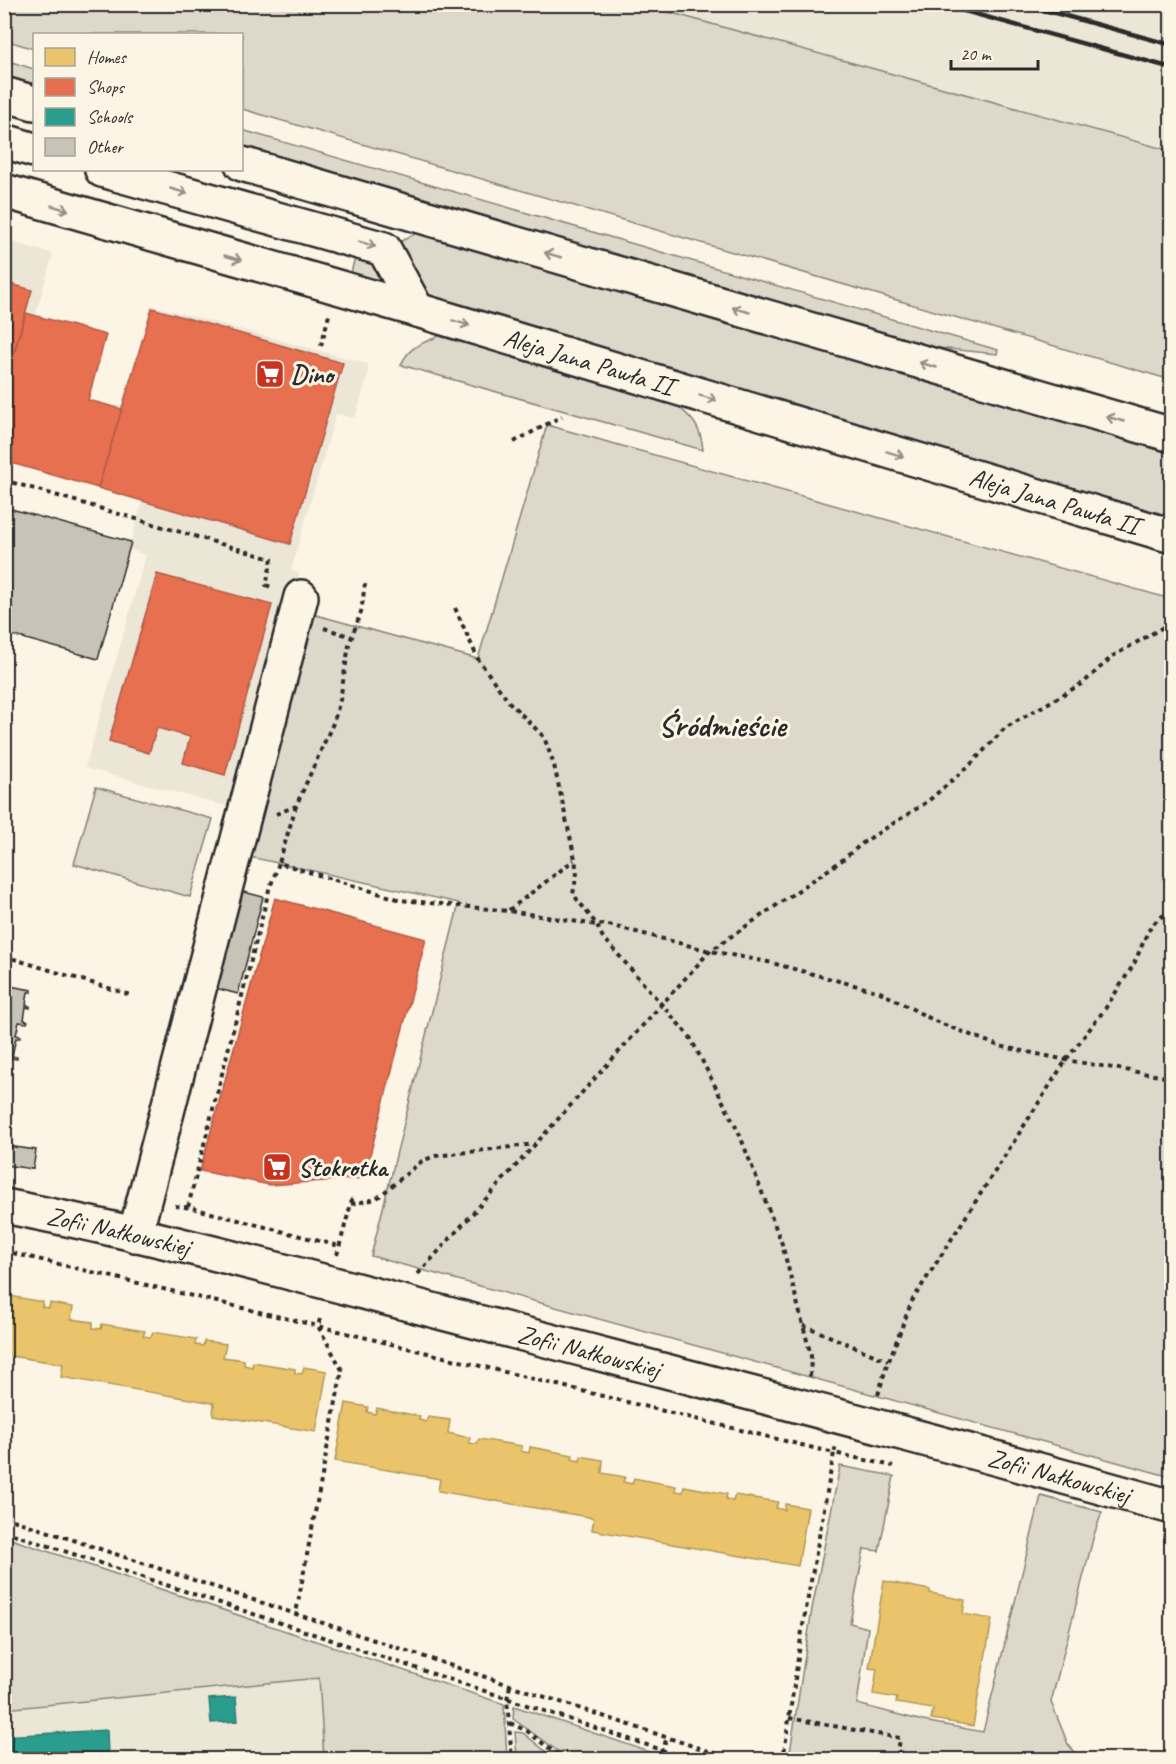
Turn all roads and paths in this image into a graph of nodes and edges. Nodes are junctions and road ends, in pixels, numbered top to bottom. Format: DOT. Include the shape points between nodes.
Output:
graph roads {
  1 [pos="4,94"];
  2 [pos="33,103"];
  3 [pos="4,141"];
  4 [pos="33,150"];
  5 [pos="243,164"];
  6 [pos="106,171"];
  7 [pos="4,191"];
  8 [pos="417,310"];
  9 [pos="562,416"];
  10 [pos="1172,435"];
  11 [pos="514,442"];
  12 [pos="4,480"];
  13 [pos="1172,536"];
  14 [pos="272,559"];
  15 [pos="365,584"];
  16 [pos="301,597"];
  17 [pos="455,608"];
  18 [pos="1172,622"];
  19 [pos="330,630"];
  20 [pos="352,637"];
  21 [pos="296,807"];
  22 [pos="243,816"];
  23 [pos="574,859"];
  24 [pos="279,863"];
  25 [pos="1172,909"];
  26 [pos="509,911"];
  27 [pos="597,925"];
  28 [pos="710,951"];
  29 [pos="4,956"];
  30 [pos="131,995"];
  31 [pos="663,1004"];
  32 [pos="1066,1060"];
  33 [pos="1172,1078"];
  34 [pos="536,1144"];
  35 [pos="353,1196"];
  36 [pos="351,1204"];
  37 [pos="4,1206"];
  38 [pos="188,1207"];
  39 [pos="135,1235"];
  40 [pos="4,1251"];
  41 [pos="336,1256"];
  42 [pos="413,1280"];
  43 [pos="320,1319"];
  44 [pos="802,1324"];
  45 [pos="318,1326"];
  46 [pos="888,1361"];
  47 [pos="810,1385"];
  48 [pos="876,1401"];
  49 [pos="834,1453"];
  50 [pos="901,1467"];
  51 [pos="1172,1507"];
  52 [pos="4,1517"];
  53 [pos="4,1531"];
  54 [pos="296,1613"];
  55 [pos="510,1686"];
  56 [pos="507,1699"];
  57 [pos="789,1718"];
  58 [pos="509,1723"];
  59 [pos="667,1737"];
  60 [pos="663,1750"];
  61 [pos="512,1760"];
  62 [pos="564,1760"];
  63 [pos="644,1760"];
  64 [pos="692,1760"];
  65 [pos="735,1760"];
  66 [pos="783,1760"];
  67 [pos="897,1760"];
  1 -- 2 [label="street"];
  3 -- 4 [label="street"];
  10 -- 5 [label="street, one-way"];
  6 -- 8 [label="street, one-way" via="384,249"];
  7 -- 8 [label="street, Aleja Jana Pawła II, one-way"];
  8 -- 13 [label="street, Aleja Jana Pawła II, one-way"];
  9 -- 11 [label="path"];
  12 -- 14 [label="path"];
  15 -- 20 [label="path"];
  16 -- 22 [label="street"];
  17 -- 23 [label="path" via="478,659 508,701 544,737 554,765"];
  18 -- 28 [label="path" via="1113,656 1083,683 1005,728 927,802"];
  19 -- 20 [label="path"];
  20 -- 21 [label="path" via="334,721"];
  21 -- 22 [label="path" via="269,818"];
  21 -- 24 [label="path"];
  22 -- 39 [label="street"];
  23 -- 26 [label="path"];
  23 -- 27 [label="path" via="573,894"];
  24 -- 26 [label="path" via="401,900"];
  24 -- 38 [label="path"];
  25 -- 32 [label="path" via="1148,931 1134,964"];
  26 -- 27 [label="path"];
  27 -- 28 [label="path"];
  27 -- 31 [label="path" via="602,936"];
  28 -- 31 [label="path"];
  28 -- 32 [label="path" via="880,992 937,1022 999,1046"];
  29 -- 30 [label="path"];
  31 -- 34 [label="path"];
  31 -- 44 [label="path" via="690,1036 739,1133 782,1244"];
  32 -- 33 [label="path"];
  32 -- 46 [label="path" via="912,1301"];
  34 -- 36 [label="path" via="435,1156 422,1161 376,1199"];
  34 -- 42 [label="path"];
  35 -- 36 [label="path"];
  36 -- 41 [label="path"];
  37 -- 39 [label="street, Zofii Nałkowskiej"];
  39 -- 51 [label="street, Zofii Nałkowskiej"];
  40 -- 45 [label="path"];
  43 -- 45 [label="path"];
  44 -- 46 [label="path"];
  44 -- 47 [label="path" via="811,1356"];
  45 -- 49 [label="path"];
  45 -- 54 [label="path" via="342,1370"];
  46 -- 48 [label="path"];
  49 -- 50 [label="path"];
  49 -- 57 [label="path"];
  52 -- 54 [label="path"];
  53 -- 56 [label="path"];
  54 -- 55 [label="path"];
  55 -- 56 [label="path"];
  55 -- 59 [label="path"];
  56 -- 58 [label="path"];
  56 -- 60 [label="path"];
  57 -- 66 [label="path"];
  57 -- 67 [label="path" via="900,1738"];
  58 -- 61 [label="path"];
  58 -- 62 [label="path" via="527,1731"];
  59 -- 60 [label="path"];
  59 -- 65 [label="path"];
  60 -- 63 [label="path"];
  60 -- 64 [label="path"];
}
